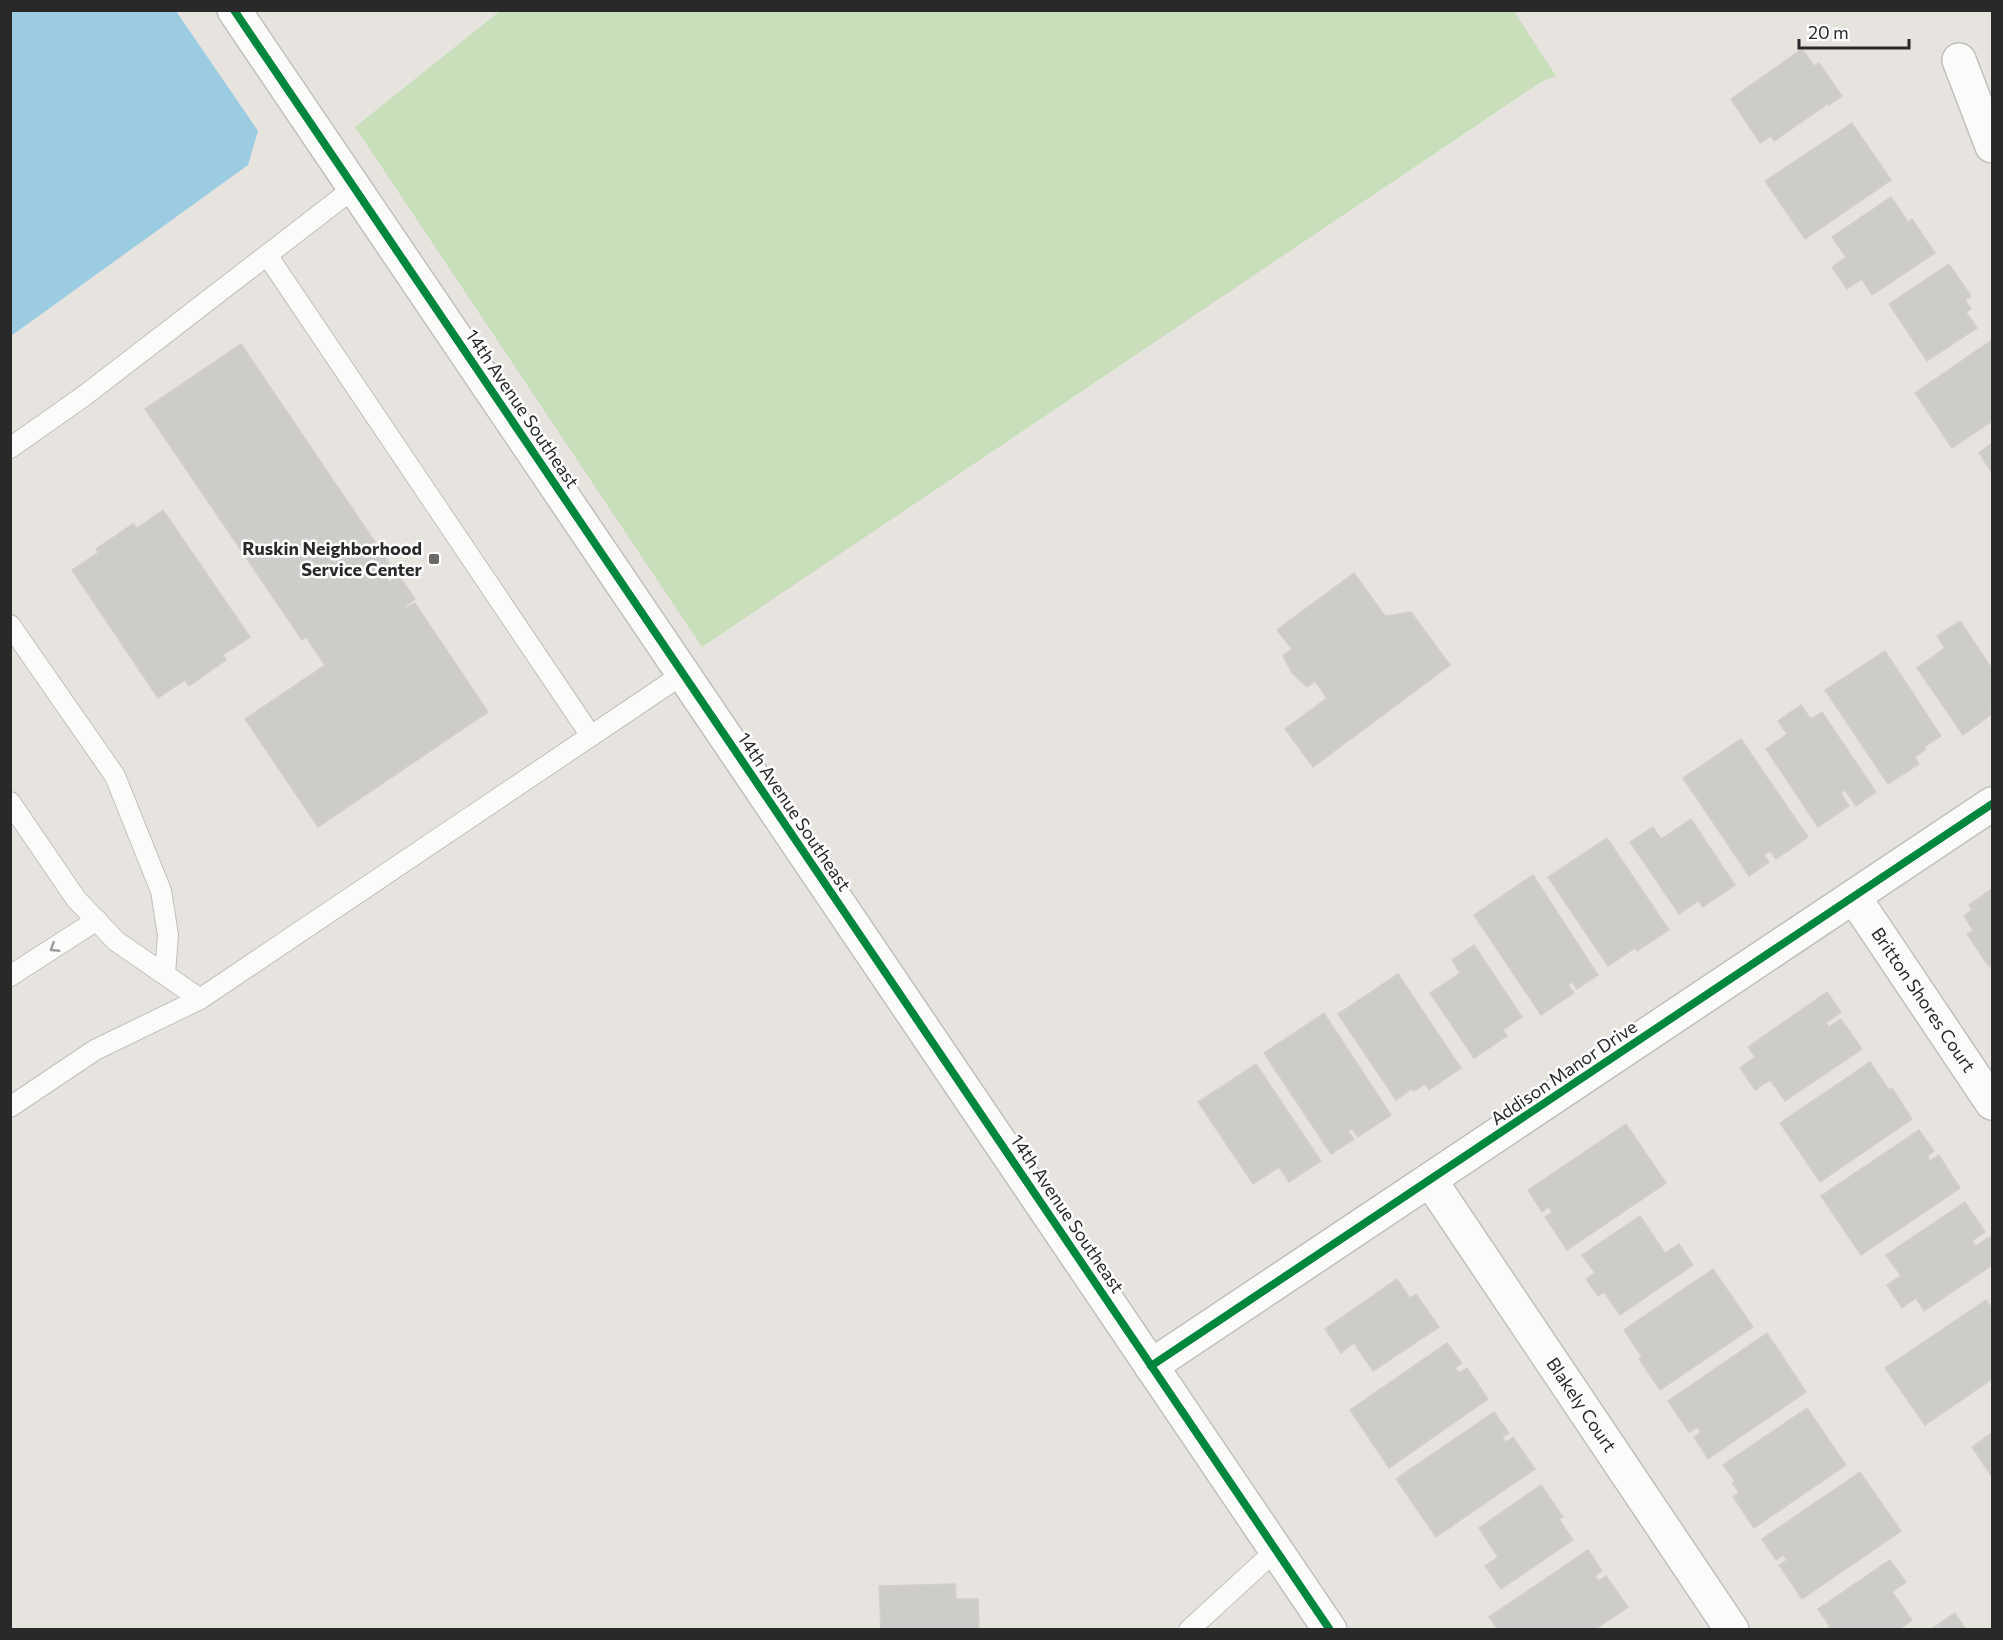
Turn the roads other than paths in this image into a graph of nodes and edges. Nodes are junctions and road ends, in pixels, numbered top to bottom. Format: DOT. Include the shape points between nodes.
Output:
graph roads {
  1 [pos="234,10"];
  2 [pos="1959,60"];
  3 [pos="1992,146"];
  4 [pos="354,189"];
  5 [pos="267,255"];
  6 [pos="10,448"];
  7 [pos="10,625"];
  8 [pos="683,674"];
  9 [pos="591,736"];
  10 [pos="10,802"];
  11 [pos="1992,804"];
  12 [pos="1854,897"];
  13 [pos="97,920"];
  14 [pos="165,974"];
  15 [pos="10,976"];
  16 [pos="200,999"];
  17 [pos="1992,1103"];
  18 [pos="10,1107"];
  19 [pos="1430,1180"];
  20 [pos="1151,1366"];
  21 [pos="1276,1550"];
  22 [pos="1189,1629"];
  23 [pos="1330,1629"];
  24 [pos="1732,1629"];
  1 -- 4 [label="street, 14th Avenue Southeast"];
  2 -- 3 [label="street"];
  4 -- 5 [label="lane"];
  4 -- 8 [label="street, 14th Avenue Southeast"];
  5 -- 6 [label="lane"];
  5 -- 9 [label="lane"];
  7 -- 14 [label="lane" via="115,776 161,891 168,935"];
  8 -- 9 [label="lane"];
  8 -- 20 [label="street, 14th Avenue Southeast"];
  9 -- 16 [label="lane"];
  10 -- 13 [label="lane" via="76,898"];
  11 -- 12 [label="street, Addison Manor Drive"];
  12 -- 17 [label="street, Britton Shores Court"];
  12 -- 19 [label="street, Addison Manor Drive"];
  13 -- 14 [label="lane" via="116,941"];
  13 -- 15 [label="lane, one-way"];
  14 -- 16 [label="lane"];
  16 -- 18 [label="lane" via="95,1050"];
  19 -- 20 [label="street, Addison Manor Drive"];
  19 -- 24 [label="street, Blakely Court"];
  20 -- 21 [label="street, 14th Avenue Southeast"];
  21 -- 22 [label="lane"];
  21 -- 23 [label="street, 14th Avenue Southeast"];
}
